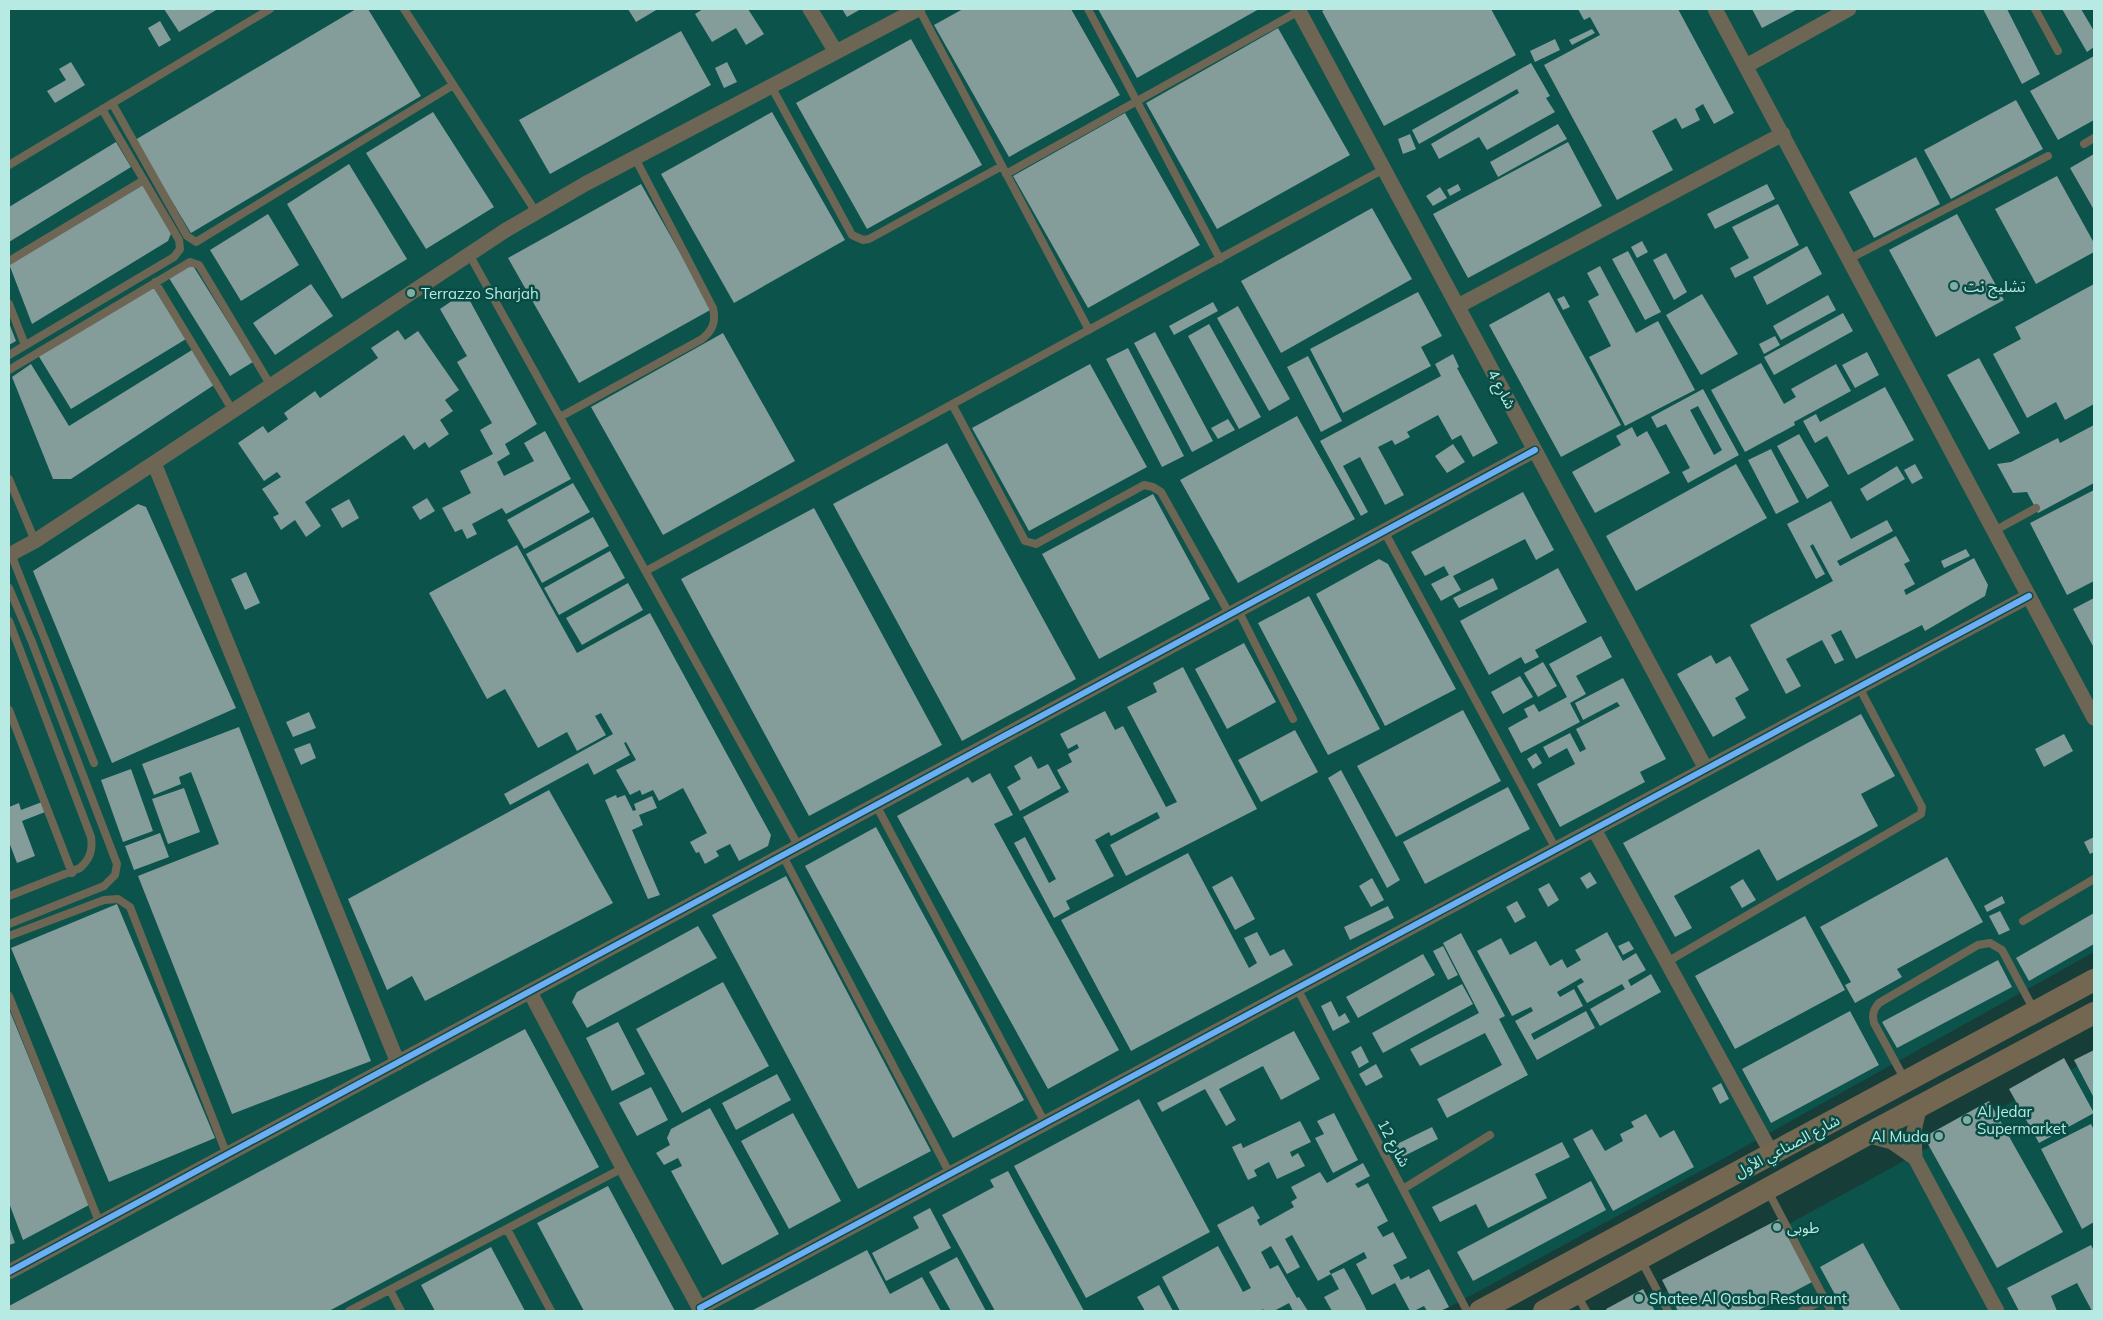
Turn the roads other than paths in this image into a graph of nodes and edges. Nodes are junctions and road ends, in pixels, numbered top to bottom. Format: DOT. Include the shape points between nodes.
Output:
graph roads {
  1 [pos="270,9"];
  2 [pos="404,9"];
  3 [pos="810,9"];
  4 [pos="918,9"];
  5 [pos="1088,9"];
  6 [pos="1716,9"];
  7 [pos="1848,9"];
  8 [pos="2035,9"];
  9 [pos="1299,10"];
  10 [pos="2058,50"];
  11 [pos="836,52"];
  12 [pos="1746,66"];
  13 [pos="454,85"];
  14 [pos="771,86"];
  15 [pos="1137,101"];
  16 [pos="112,103"];
  17 [pos="102,109"];
  18 [pos="1783,134"];
  19 [pos="2094,138"];
  20 [pos="2084,144"];
  21 [pos="2048,156"];
  22 [pos="635,158"];
  23 [pos="9,165"];
  24 [pos="1002,166"];
  25 [pos="1384,169"];
  26 [pos="1006,174"];
  27 [pos="144,180"];
  28 [pos="536,212"];
  29 [pos="469,254"];
  30 [pos="1220,259"];
  31 [pos="1849,259"];
  32 [pos="9,261"];
  33 [pos="155,282"];
  34 [pos="9,304"];
  35 [pos="1458,306"];
  36 [pos="1089,330"];
  37 [pos="25,345"];
  38 [pos="9,355"];
  39 [pos="9,370"];
  40 [pos="271,386"];
  41 [pos="952,404"];
  42 [pos="232,411"];
  43 [pos="560,417"];
  44 [pos="1535,450"];
  45 [pos="154,463"];
  46 [pos="9,479"];
  47 [pos="2036,508"];
  48 [pos="1384,531"];
  49 [pos="1994,531"];
  50 [pos="34,541"];
  51 [pos="10,554"];
  52 [pos="646,571"];
  53 [pos="9,588"];
  54 [pos="2029,596"];
  55 [pos="1234,612"];
  56 [pos="9,621"];
  57 [pos="1859,687"];
  58 [pos="9,710"];
  59 [pos="2094,718"];
  60 [pos="1293,719"];
  61 [pos="94,763"];
  62 [pos="1706,769"];
  63 [pos="876,805"];
  64 [pos="1594,829"];
  65 [pos="799,847"];
  66 [pos="1556,849"];
  67 [pos="783,856"];
  68 [pos="72,873"];
  69 [pos="2094,879"];
  70 [pos="9,896"];
  71 [pos="2023,921"];
  72 [pos="9,924"];
  73 [pos="9,936"];
  74 [pos="1667,962"];
  75 [pos="2094,980"];
  76 [pos="1297,988"];
  77 [pos="530,992"];
  78 [pos="9,996"];
  79 [pos="2035,1012"];
  80 [pos="2094,1013"];
  81 [pos="398,1063"];
  82 [pos="1906,1081"];
  83 [pos="1920,1106"];
  84 [pos="1045,1123"];
  85 [pos="1490,1135"];
  86 [pos="1866,1135"];
  87 [pos="1772,1154"];
  88 [pos="227,1155"];
  89 [pos="1915,1158"];
  90 [pos="623,1168"];
  91 [pos="950,1174"];
  92 [pos="1403,1189"];
  93 [pos="1767,1189"];
  94 [pos="100,1224"];
  95 [pos="507,1229"];
  96 [pos="1640,1258"];
  97 [pos="9,1272"];
  98 [pos="390,1290"];
  99 [pos="1825,1299"];
  100 [pos="1581,1302"];
  101 [pos="1552,1309"];
  102 [pos="700,1310"];
  103 [pos="349,1311"];
  104 [pos="401,1311"];
  105 [pos="551,1311"];
  106 [pos="1467,1311"];
  107 [pos="1480,1311"];
  108 [pos="1668,1311"];
  109 [pos="1802,1311"];
  110 [pos="1831,1311"];
  111 [pos="1997,1311"];
  1 -- 16 [label="lane"];
  2 -- 13 [label="lane"];
  3 -- 11 [label="street"];
  4 -- 11 [label="street"];
  4 -- 24 [label="lane"];
  5 -- 15 [label="lane"];
  6 -- 12 [label="street"];
  7 -- 12 [label="street"];
  8 -- 10 [label="lane"];
  9 -- 15 [label="lane"];
  9 -- 25 [label="street, شارع 4"];
  11 -- 14 [label="street"];
  12 -- 18 [label="street"];
  13 -- 16 [label="lane" via="196,242 187,236"];
  13 -- 28 [label="lane"];
  14 -- 22 [label="street"];
  14 -- 24 [label="lane" via="857,239 869,239"];
  15 -- 26 [label="lane"];
  15 -- 30 [label="lane"];
  16 -- 17 [label="lane"];
  17 -- 23 [label="lane"];
  17 -- 27 [label="lane"];
  18 -- 31 [label="street"];
  18 -- 35 [label="street"];
  19 -- 20 [label="lane"];
  21 -- 31 [label="lane"];
  22 -- 28 [label="street"];
  22 -- 43 [label="lane" via="713,308 713,325 702,339"];
  24 -- 26 [label="lane"];
  25 -- 30 [label="lane"];
  25 -- 35 [label="street, شارع 4"];
  26 -- 36 [label="lane"];
  27 -- 32 [label="lane"];
  27 -- 37 [label="lane" via="179,240 180,249"];
  28 -- 29 [label="street"];
  29 -- 40 [label="street"];
  29 -- 43 [label="lane"];
  30 -- 36 [label="lane"];
  31 -- 49 [label="street"];
  33 -- 39 [label="lane"];
  33 -- 40 [label="lane" via="187,262 199,265"];
  33 -- 42 [label="lane"];
  34 -- 37 [label="lane"];
  35 -- 44 [label="street, شارع 4"];
  36 -- 41 [label="lane"];
  37 -- 38 [label="lane"];
  40 -- 42 [label="street"];
  41 -- 52 [label="lane"];
  41 -- 55 [label="lane" via="1025,541 1036,544 1144,485 1153,487 1161,492"];
  42 -- 45 [label="street"];
  43 -- 52 [label="lane"];
  44 -- 48 [label="street"];
  44 -- 62 [label="street, شارع 4"];
  45 -- 50 [label="street"];
  45 -- 81 [label="street"];
  46 -- 50 [label="lane"];
  47 -- 49 [label="lane"];
  48 -- 55 [label="street"];
  48 -- 66 [label="lane"];
  49 -- 54 [label="street"];
  50 -- 51 [label="street"];
  51 -- 61 [label="lane"];
  52 -- 65 [label="lane"];
  53 -- 72 [label="lane" via="116,864 115,875 108,883"];
  54 -- 57 [label="street"];
  54 -- 59 [label="street"];
  55 -- 60 [label="lane"];
  55 -- 63 [label="street"];
  56 -- 68 [label="lane" via="91,836 86,862"];
  57 -- 62 [label="street"];
  57 -- 74 [label="lane" via="1922,807 1921,814"];
  58 -- 68 [label="lane"];
  62 -- 64 [label="street"];
  63 -- 65 [label="street"];
  63 -- 84 [label="lane"];
  64 -- 66 [label="street"];
  64 -- 74 [label="street"];
  65 -- 67 [label="street"];
  66 -- 76 [label="street"];
  67 -- 77 [label="street"];
  67 -- 91 [label="lane"];
  68 -- 70 [label="lane"];
  69 -- 71 [label="lane"];
  73 -- 88 [label="lane" via="104,900 118,899 130,907"];
  74 -- 87 [label="street"];
  75 -- 79 [label="main road, شارع الصناعي الأول"];
  76 -- 84 [label="street"];
  76 -- 92 [label="lane, شارع 12"];
  77 -- 81 [label="street"];
  77 -- 90 [label="street"];
  78 -- 94 [label="lane"];
  79 -- 82 [label="main road, شارع الصناعي الأول"];
  79 -- 82 [label="lane" via="2002,950 1990,943 1978,945 1875,1007 1874,1023"];
  80 -- 83 [label="main road, شارع الصناعي الأول"];
  81 -- 88 [label="street"];
  82 -- 87 [label="main road, شارع الصناعي الأول"];
  83 -- 86 [label="main road, شارع الصناعي الأول"];
  83 -- 89 [label="street" via="1914,1131"];
  84 -- 91 [label="street"];
  85 -- 92 [label="lane"];
  86 -- 89 [label="street" via="1892,1142"];
  86 -- 93 [label="main road, شارع الصناعي الأول"];
  87 -- 107 [label="main road, شارع الصناعي الأول"];
  88 -- 94 [label="street"];
  89 -- 111 [label="street"];
  90 -- 95 [label="lane"];
  90 -- 102 [label="street"];
  91 -- 102 [label="street"];
  92 -- 106 [label="lane, شارع 12"];
  93 -- 96 [label="main road, شارع الصناعي الأول"];
  93 -- 99 [label="lane"];
  94 -- 97 [label="street"];
  95 -- 98 [label="lane"];
  95 -- 105 [label="lane"];
  96 -- 100 [label="main road, شارع الصناعي الأول"];
  96 -- 108 [label="lane"];
  98 -- 103 [label="lane"];
  98 -- 104 [label="lane"];
  99 -- 109 [label="lane"];
  99 -- 110 [label="lane"];
  100 -- 101 [label="main road, شارع الصناعي الأول"];
}
